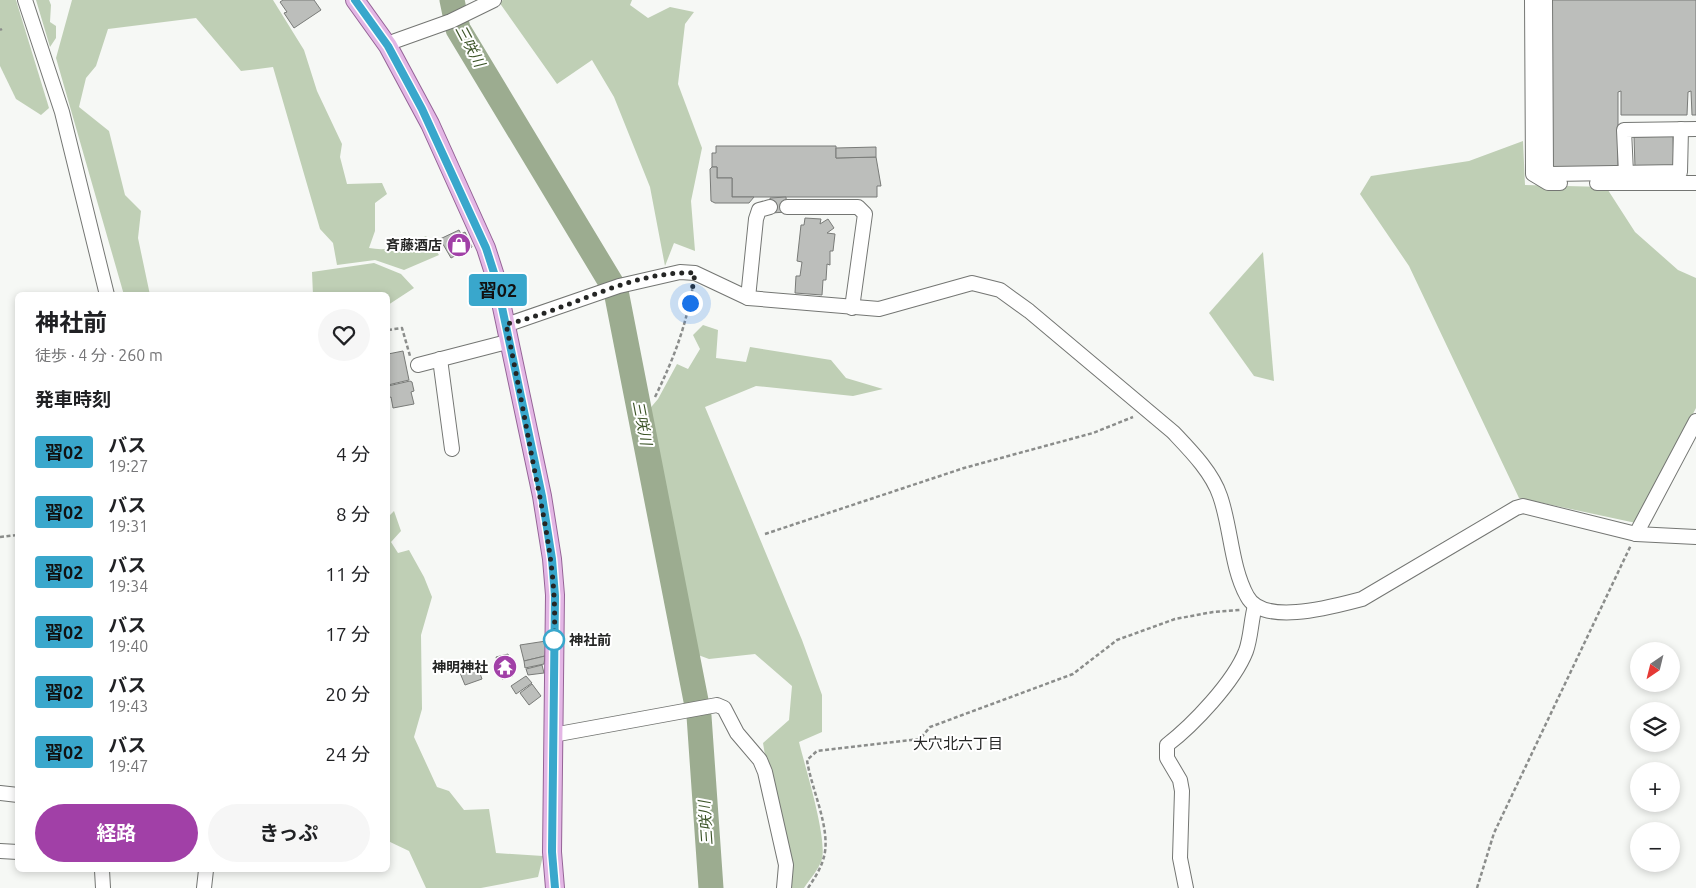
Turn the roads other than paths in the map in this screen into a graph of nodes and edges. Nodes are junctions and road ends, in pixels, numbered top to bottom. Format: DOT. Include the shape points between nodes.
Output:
graph roads {
  1 [pos="25,0"];
  2 [pos="355,0"];
  3 [pos="494,0"];
  4 [pos="1532,0"];
  5 [pos="1545,0"];
  6 [pos="388,46"];
  7 [pos="1696,129"];
  8 [pos="1681,130"];
  9 [pos="1626,173"];
  10 [pos="1696,183"];
  11 [pos="770,207"];
  12 [pos="787,207"];
  13 [pos="106,292"];
  14 [pos="748,298"];
  15 [pos="852,308"];
  16 [pos="506,324"];
  17 [pos="503,343"];
  18 [pos="440,359"];
  19 [pos="415,362"];
  20 [pos="1696,421"];
  21 [pos="452,449"];
  22 [pos="1636,534"];
  23 [pos="1696,537"];
  24 [pos="1255,606"];
  25 [pos="553,735"];
  26 [pos="0,793"];
  27 [pos="15,795"];
  28 [pos="0,851"];
  29 [pos="15,852"];
  30 [pos="102,872"];
  31 [pos="206,872"];
  32 [pos="103,888"];
  33 [pos="204,888"];
  34 [pos="554,888"];
  35 [pos="784,888"];
  36 [pos="1186,888"];
  1 -- 13 [label="street" via="62,112"];
  2 -- 6 [label="main road"];
  3 -- 6 [label="street"];
  4 -- 10 [label="street" via="1533,174 1548,183"];
  5 -- 9 [label="street" via="1546,170 1551,174"];
  6 -- 16 [label="main road" via="430,124 486,248"];
  7 -- 8 [label="street"];
  8 -- 9 [label="street" via="1680,172"];
  8 -- 9 [label="street" via="1624,130"];
  11 -- 14 [label="street" via="759,210 756,219"];
  12 -- 15 [label="street" via="858,207 863,210"];
  14 -- 15 [label="street"];
  14 -- 16 [label="street" via="695,273 680,272 619,286"];
  15 -- 24 [label="street" via="896,306 972,283 1000,290 1029,311 1147,411 1186,447 1208,474 1220,495 1241,582"];
  16 -- 25 [label="main road" via="552,559 555,596"];
  17 -- 18 [label="street"];
  18 -- 19 [label="street"];
  18 -- 21 [label="street"];
  20 -- 22 [label="street"];
  22 -- 23 [label="street"];
  22 -- 24 [label="street" via="1523,506 1362,599 1294,612 1268,611"];
  24 -- 36 [label="street" via="1246,651 1239,664 1204,711 1167,745 1167,758 1180,780 1182,792 1180,858"];
  25 -- 34 [label="main road"];
  25 -- 35 [label="street" via="717,705 724,708 737,733 760,760 770,788 786,865"];
  26 -- 27 [label="street"];
  28 -- 29 [label="street"];
  30 -- 32 [label="street"];
  31 -- 33 [label="street"];
}
